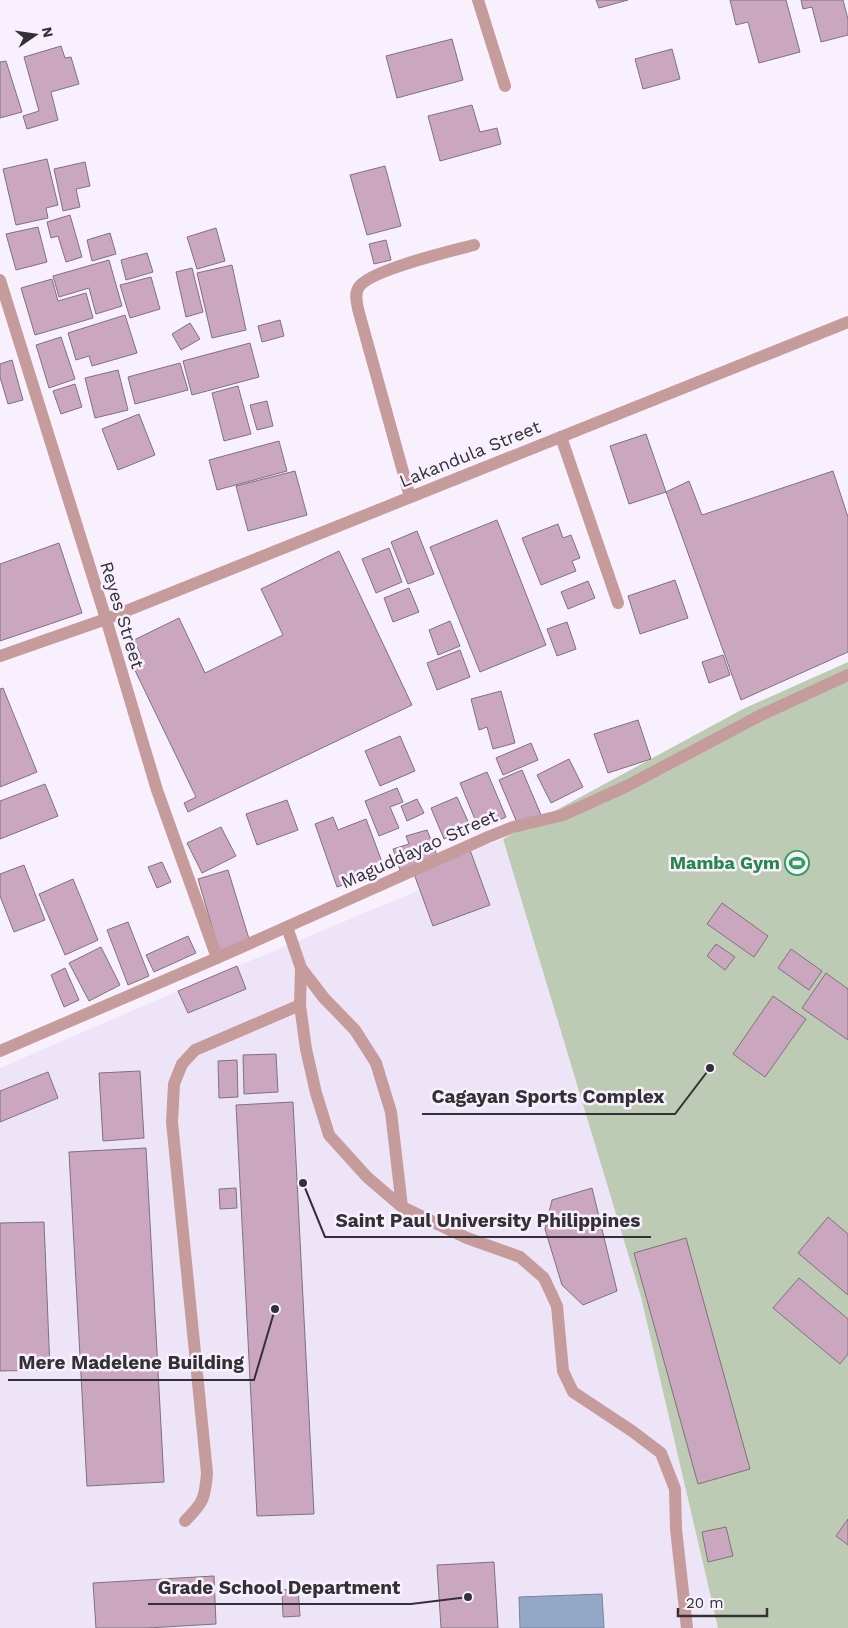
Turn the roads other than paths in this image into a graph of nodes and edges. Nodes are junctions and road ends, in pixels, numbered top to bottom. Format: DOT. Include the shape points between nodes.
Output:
graph roads {
  1 [pos="478,0"];
  2 [pos="505,86"];
  3 [pos="474,245"];
  4 [pos="0,280"];
  5 [pos="848,322"];
  6 [pos="561,437"];
  7 [pos="410,497"];
  8 [pos="618,603"];
  9 [pos="106,619"];
  10 [pos="0,656"];
  11 [pos="848,675"];
  12 [pos="287,927"];
  13 [pos="217,958"];
  14 [pos="301,968"];
  15 [pos="300,1005"];
  16 [pos="0,1051"];
  17 [pos="402,1208"];
  18 [pos="185,1521"];
  19 [pos="687,1628"];
  1 -- 2 [label="street"];
  3 -- 7 [label="street" via="378,274 359,286 356,294"];
  4 -- 9 [label="street, Reyes Street"];
  5 -- 6 [label="street, Lakandula Street"];
  6 -- 7 [label="street, Lakandula Street"];
  6 -- 8 [label="street"];
  7 -- 9 [label="street, Lakandula Street"];
  9 -- 10 [label="street, Lakandula Street"];
  9 -- 13 [label="street, Reyes Street" via="157,790"];
  11 -- 12 [label="street, Maguddayao Street" via="563,815 513,827 488,837"];
  12 -- 13 [label="street, Maguddayao Street"];
  12 -- 14 [label="street"];
  13 -- 16 [label="street, Maguddayao Street"];
  14 -- 15 [label="street"];
  14 -- 17 [label="street" via="355,1030 376,1063 391,1112"];
  15 -- 17 [label="street" via="306,1049 329,1135 367,1177"];
  15 -- 18 [label="street" via="195,1050 182,1064 174,1084 172,1122 207,1473 205,1494"];
  17 -- 19 [label="street" via="520,1258 544,1278 557,1306 563,1371 573,1392 661,1453 675,1488 676,1529"];
}
